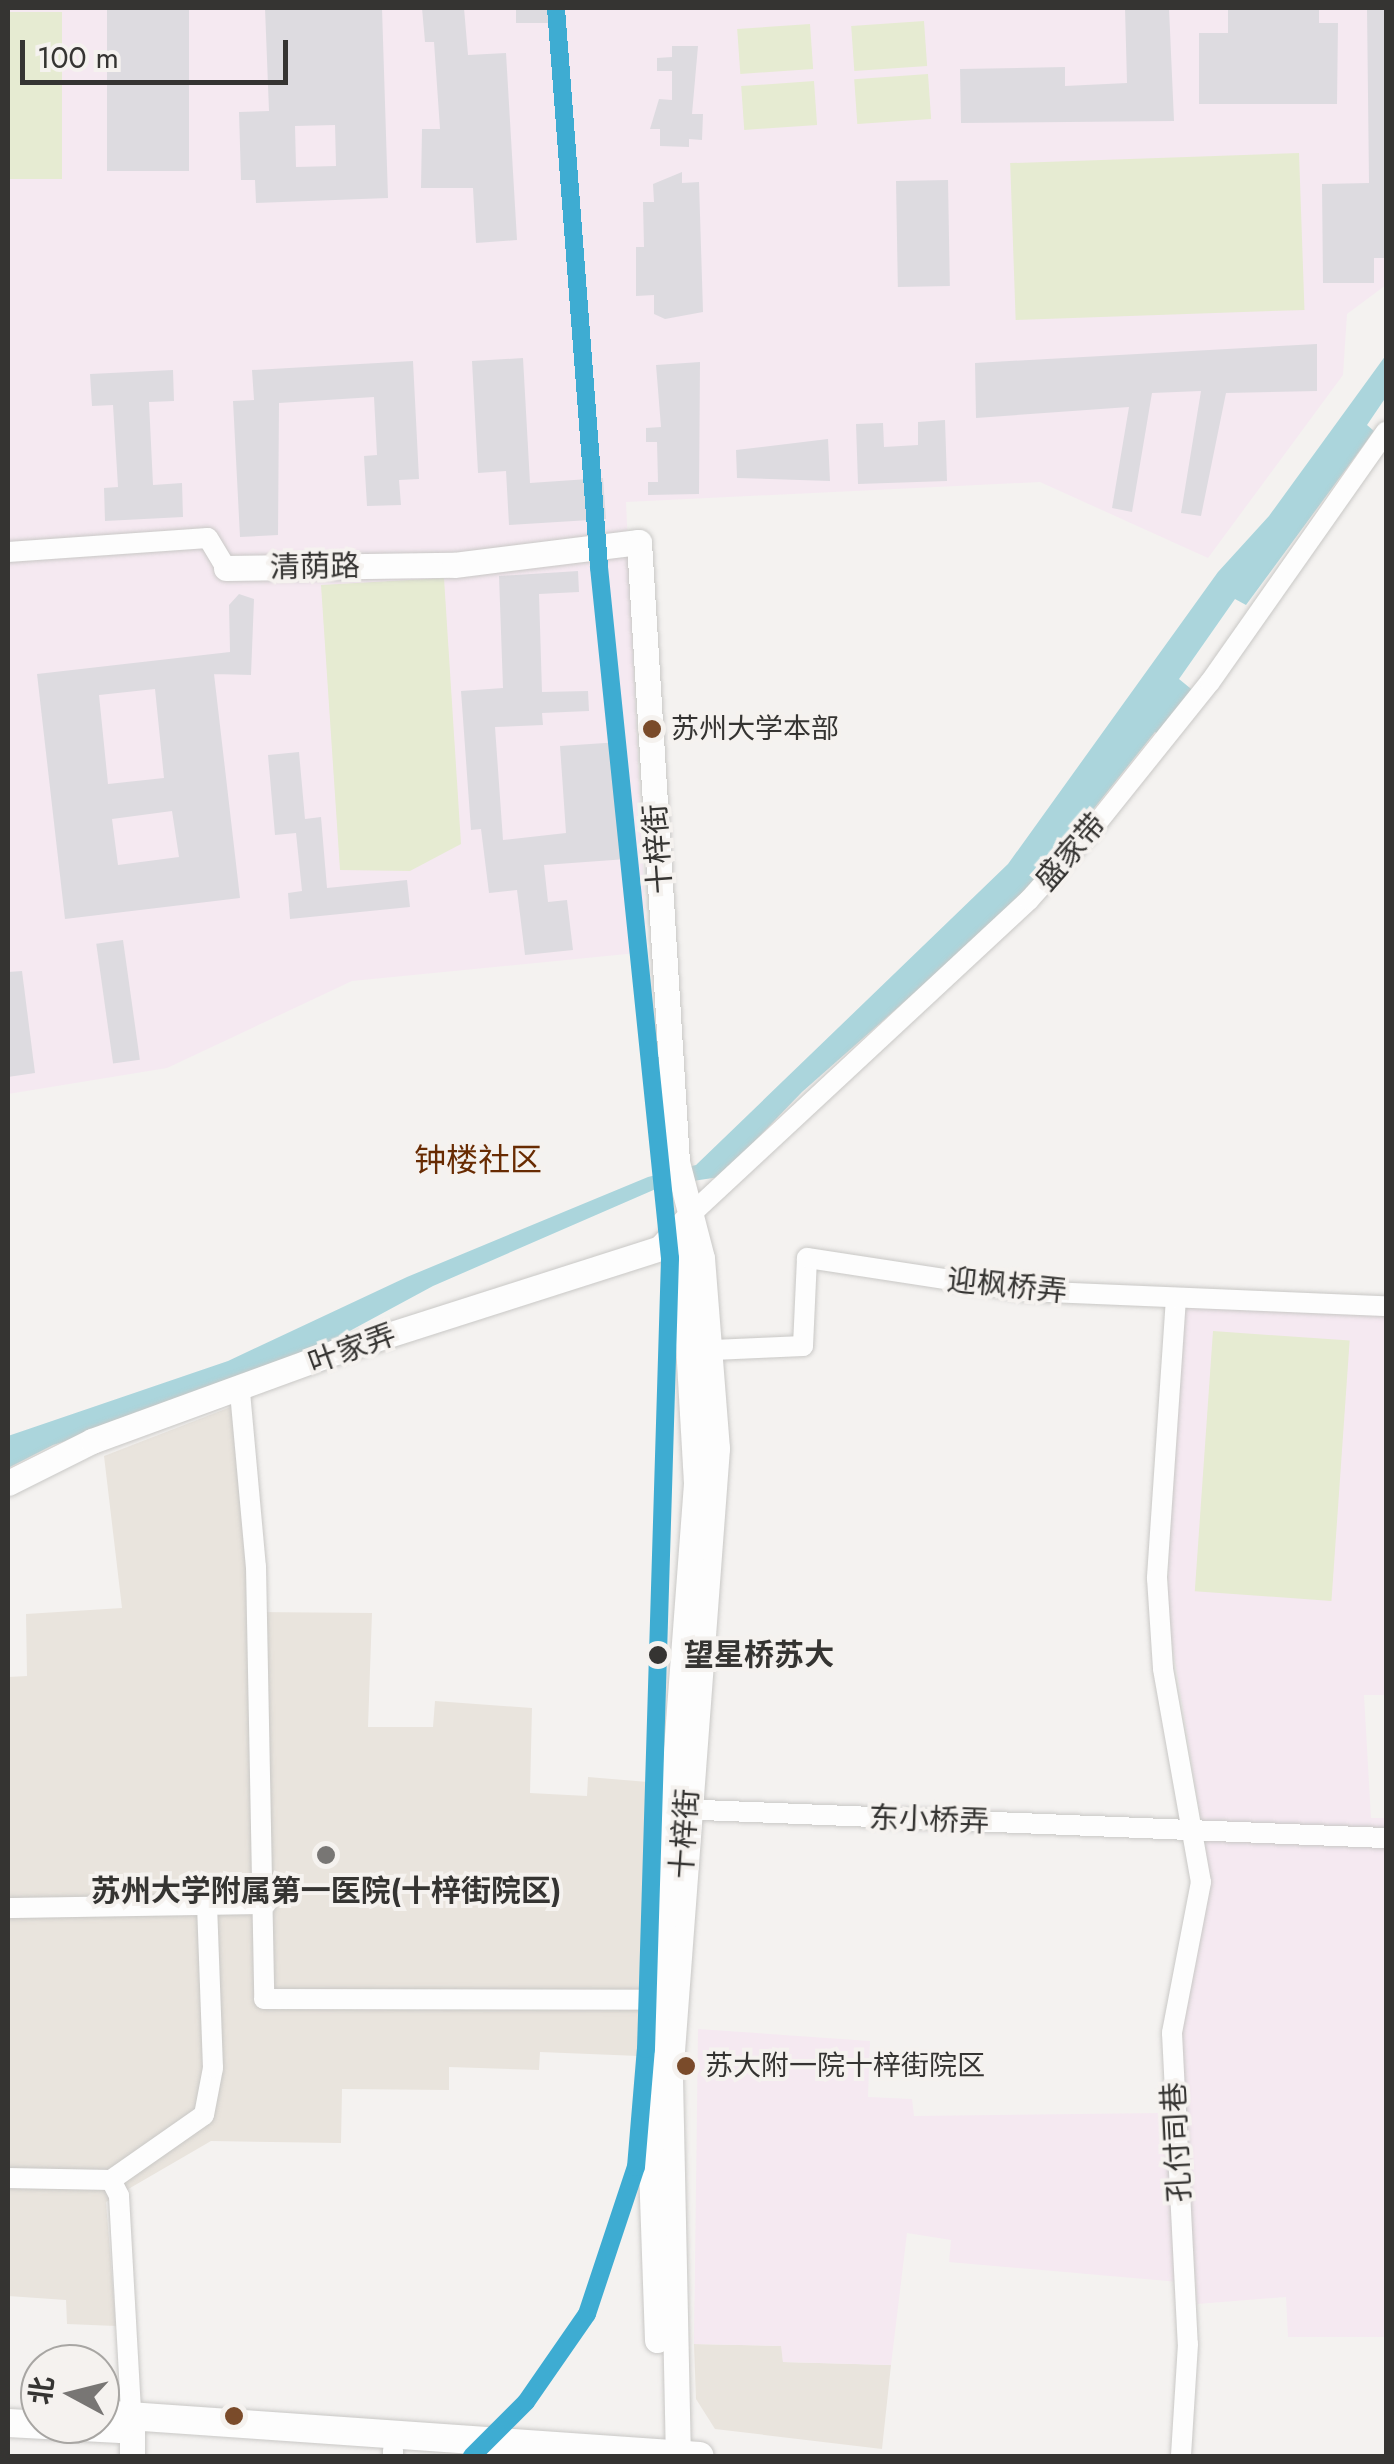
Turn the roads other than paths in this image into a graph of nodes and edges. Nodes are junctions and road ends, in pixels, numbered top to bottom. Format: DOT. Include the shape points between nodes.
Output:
graph roads {
  1 [pos="1386,432"];
  2 [pos="639,542"];
  3 [pos="8,552"];
  4 [pos="226,568"];
  5 [pos="691,1214"];
  6 [pos="1176,1298"];
  7 [pos="1386,1306"];
  8 [pos="713,1350"];
  9 [pos="240,1392"];
  10 [pos="8,1483"];
  11 [pos="676,1809"];
  12 [pos="1191,1831"];
  13 [pos="1386,1838"];
  14 [pos="207,1904"];
  15 [pos="266,1904"];
  16 [pos="8,1908"];
  17 [pos="665,2000"];
  18 [pos="8,2178"];
  19 [pos="110,2180"];
  20 [pos="8,2423"];
  21 [pos="132,2434"];
  22 [pos="393,2453"];
  23 [pos="676,2455"];
  24 [pos="466,2456"];
  25 [pos="1181,2456"];
  1 -- 5 [label="street, 盛家带" via="1210,682 1029,900"];
  2 -- 4 [label="street, 清荫路" via="454,565"];
  2 -- 5 [label="street, 十梓街" via="677,1162"];
  3 -- 4 [label="street, 清荫路" via="208,538"];
  5 -- 8 [label="street, 十梓街"];
  5 -- 9 [label="street, 叶家弄" via="660,1248 338,1351"];
  5 -- 11 [label="street, 十梓街" via="682,1240 696,1483"];
  6 -- 7 [label="street, 迎枫桥弄"];
  6 -- 8 [label="street, 迎枫桥弄" via="1023,1292 807,1258 802,1346"];
  6 -- 12 [label="street, 孔付司巷" via="1157,1578 1163,1669"];
  8 -- 11 [label="street, 十梓街" via="715,1502"];
  9 -- 10 [label="street, 叶家弄" via="92,1441"];
  9 -- 15 [label="street" via="256,1567"];
  11 -- 12 [label="street, 东小桥弄"];
  11 -- 17 [label="street, 十梓街"];
  12 -- 13 [label="street, 东小桥弄"];
  12 -- 25 [label="street, 孔付司巷" via="1200,1882 1172,2033 1188,2344"];
  14 -- 15 [label="street"];
  14 -- 16 [label="street"];
  14 -- 19 [label="street" via="213,2068 204,2115"];
  15 -- 17 [label="street" via="264,1999"];
  17 -- 23 [label="street, 十梓街" via="649,2107"];
  18 -- 19 [label="street"];
  19 -- 21 [label="street" via="119,2196"];
  20 -- 21 [label="main road"];
  21 -- 22 [label="main road"];
  21 -- 23 [label="main road"];
  22 -- 24 [label="main road"];
}
